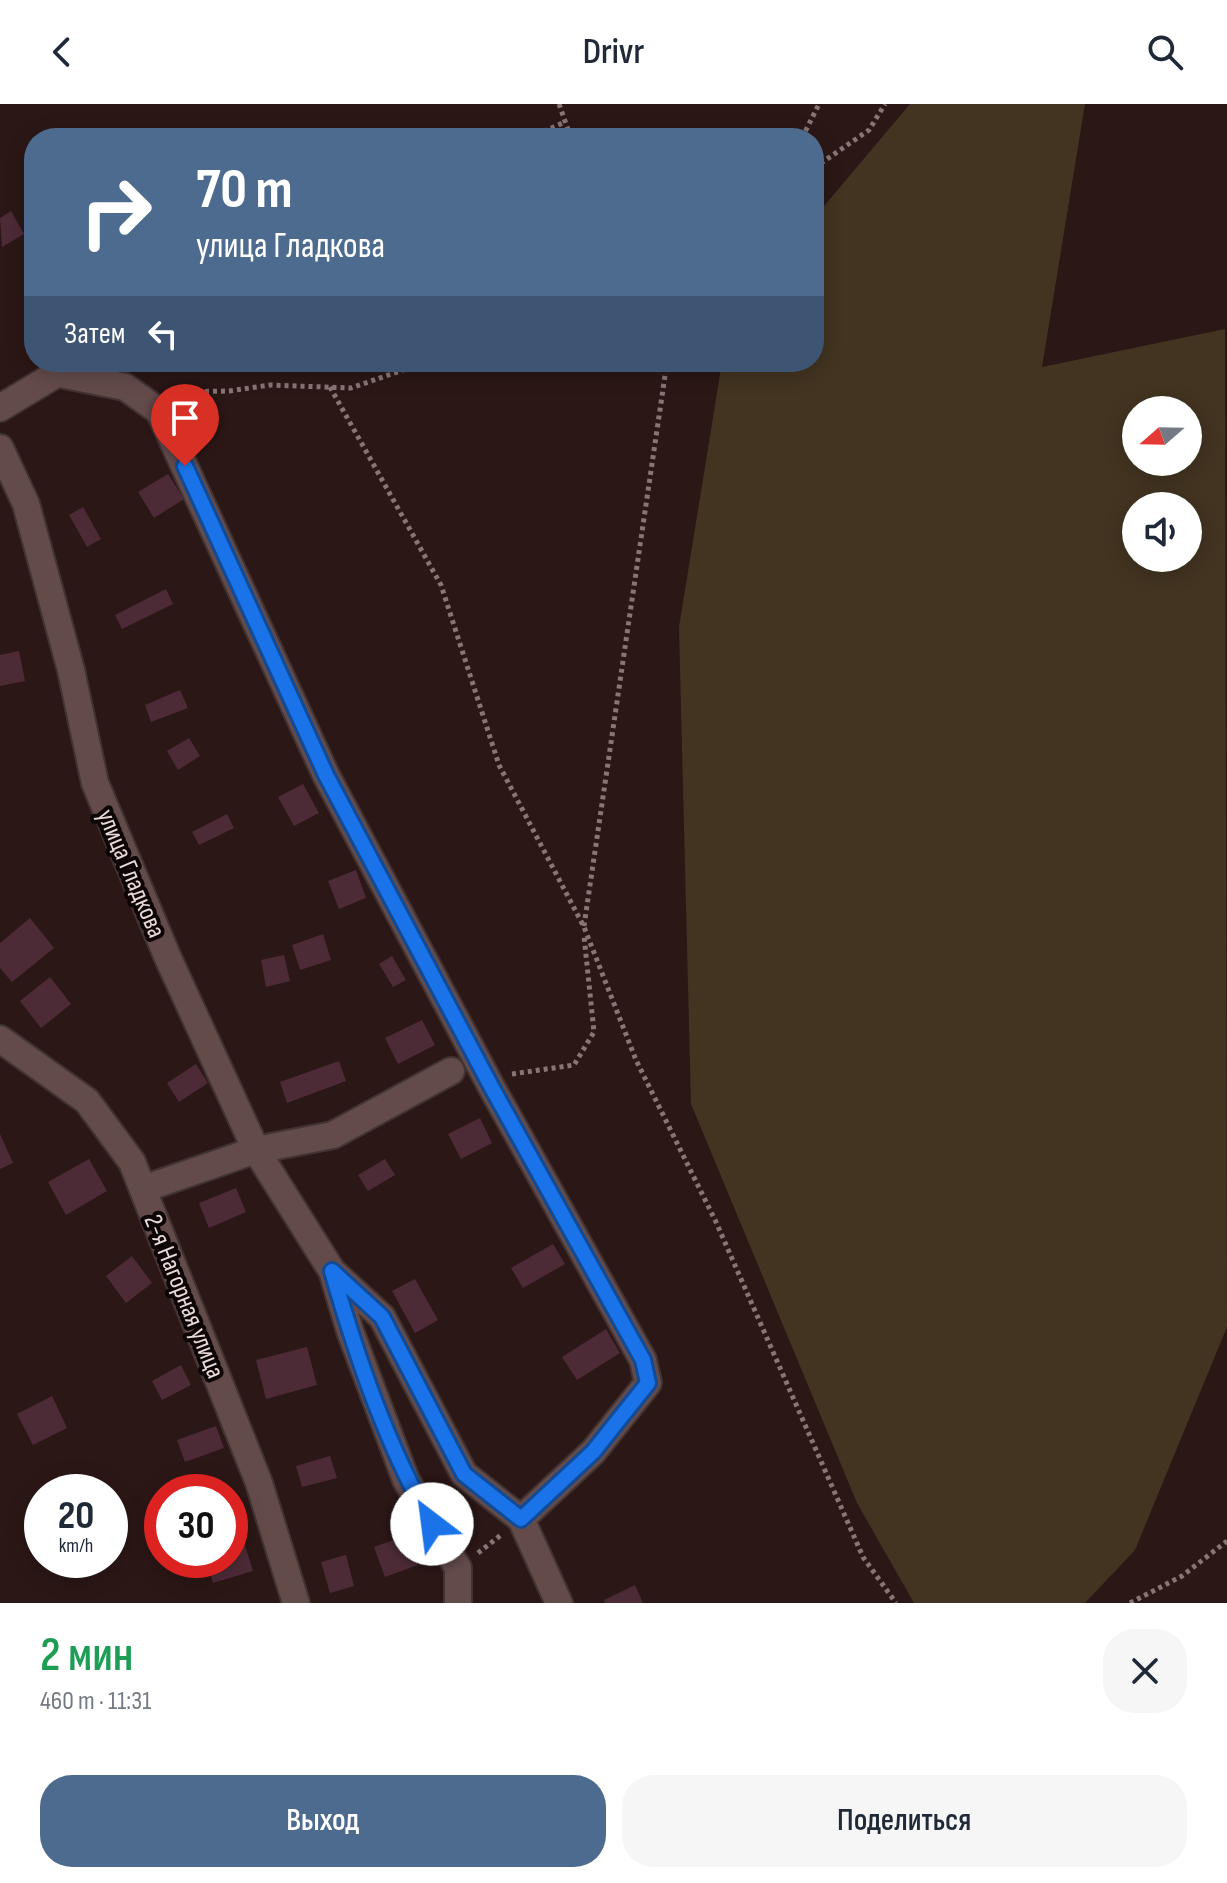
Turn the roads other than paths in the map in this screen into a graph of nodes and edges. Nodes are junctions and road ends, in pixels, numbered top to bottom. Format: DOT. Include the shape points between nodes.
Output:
graph roads {
  1 [pos="61,372"];
  2 [pos="80,372"];
  3 [pos="0,408"];
  4 [pos="0,448"];
  5 [pos="0,1039"];
  6 [pos="451,1071"];
  7 [pos="256,1150"];
  8 [pos="143,1189"];
  9 [pos="332,1271"];
  10 [pos="521,1519"];
  11 [pos="296,1603"];
  12 [pos="458,1603"];
  13 [pos="559,1603"];
  1 -- 3 [label="street"];
  2 -- 10 [label="street" via="125,387 159,411 326,775 643,1360 648,1383 593,1452"];
  4 -- 7 [label="street, улица Гладкова" via="26,504 95,783"];
  5 -- 8 [label="street, 2-я Нагорная улица" via="87,1101 132,1162"];
  6 -- 7 [label="street" via="333,1135"];
  7 -- 8 [label="street"];
  7 -- 9 [label="street, улица Гладкова"];
  8 -- 11 [label="street, 2-я Нагорная улица" via="259,1483"];
  9 -- 10 [label="street, улица Гладкова" via="382,1317 464,1474"];
  9 -- 12 [label="street, улица Гладкова" via="406,1480 458,1568"];
  10 -- 13 [label="street"];
}
